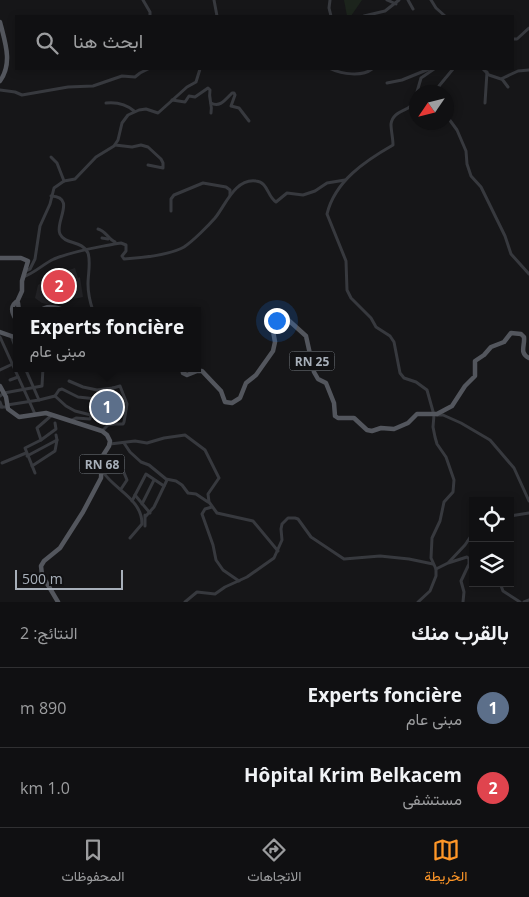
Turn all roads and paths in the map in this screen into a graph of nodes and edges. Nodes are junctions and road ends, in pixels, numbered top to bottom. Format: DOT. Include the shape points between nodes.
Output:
graph roads {
  1 [pos="143,0"];
  2 [pos="214,0"];
  3 [pos="330,0"];
  4 [pos="387,0"];
  5 [pos="399,0"];
  6 [pos="408,0"];
  7 [pos="431,0"];
  8 [pos="396,4"];
  9 [pos="413,9"];
  10 [pos="379,14"];
  11 [pos="150,15"];
  12 [pos="217,15"];
  13 [pos="331,15"];
  14 [pos="444,15"];
  15 [pos="0,22"];
  16 [pos="529,28"];
  17 [pos="514,39"];
  18 [pos="145,70"];
  19 [pos="200,70"];
  20 [pos="333,70"];
  21 [pos="370,70"];
  22 [pos="429,70"];
  23 [pos="452,70"];
  24 [pos="484,70"];
  25 [pos="529,70"];
  26 [pos="487,72"];
  27 [pos="502,79"];
  28 [pos="0,81"];
  29 [pos="387,82"];
  30 [pos="420,85"];
  31 [pos="440,85"];
  32 [pos="508,87"];
  33 [pos="0,90"];
  34 [pos="171,100"];
  35 [pos="106,103"];
  36 [pos="211,103"];
  37 [pos="486,103"];
  38 [pos="409,108"];
  39 [pos="134,111"];
  40 [pos="212,113"];
  41 [pos="249,121"];
  42 [pos="454,126"];
  43 [pos="115,145"];
  44 [pos="51,157"];
  45 [pos="148,166"];
  46 [pos="346,180"];
  47 [pos="64,181"];
  48 [pos="51,196"];
  49 [pos="230,196"];
  50 [pos="171,211"];
  51 [pos="98,229"];
  52 [pos="102,238"];
  53 [pos="108,238"];
  54 [pos="114,244"];
  55 [pos="86,250"];
  56 [pos="0,258"];
  57 [pos="25,271"];
  58 [pos="529,274"];
  59 [pos="23,277"];
  60 [pos="17,302"];
  61 [pos="13,307"];
  62 [pos="18,307"];
  63 [pos="92,307"];
  64 [pos="0,332"];
  65 [pos="11,336"];
  66 [pos="0,337"];
  67 [pos="13,341"];
  68 [pos="1,342"];
  69 [pos="529,358"];
  70 [pos="12,364"];
  71 [pos="0,370"];
  72 [pos="201,371"];
  73 [pos="16,372"];
  74 [pos="27,372"];
  75 [pos="43,372"];
  76 [pos="183,372"];
  77 [pos="194,372"];
  78 [pos="18,377"];
  79 [pos="10,380"];
  80 [pos="69,381"];
  81 [pos="0,386"];
  82 [pos="34,387"];
  83 [pos="113,388"];
  84 [pos="24,390"];
  85 [pos="2,395"];
  86 [pos="54,396"];
  87 [pos="39,400"];
  88 [pos="0,402"];
  89 [pos="30,402"];
  90 [pos="114,405"];
  91 [pos="4,406"];
  92 [pos="126,409"];
  93 [pos="35,414"];
  94 [pos="53,415"];
  95 [pos="91,415"];
  96 [pos="434,415"];
  97 [pos="70,421"];
  98 [pos="55,423"];
  99 [pos="113,424"];
  100 [pos="102,432"];
  101 [pos="56,435"];
  102 [pos="41,440"];
  103 [pos="57,440"];
  104 [pos="124,443"];
  105 [pos="110,444"];
  106 [pos="27,454"];
  107 [pos="121,456"];
  108 [pos="2,463"];
  109 [pos="32,466"];
  110 [pos="103,472"];
  111 [pos="35,473"];
  112 [pos="154,480"];
  113 [pos="167,480"];
  114 [pos="164,486"];
  115 [pos="121,489"];
  116 [pos="135,495"];
  117 [pos="132,501"];
  118 [pos="529,501"];
  119 [pos="209,502"];
  120 [pos="142,504"];
  121 [pos="212,507"];
  122 [pos="140,512"];
  123 [pos="150,513"];
  124 [pos="529,513"];
  125 [pos="514,515"];
  126 [pos="146,516"];
  127 [pos="144,526"];
  128 [pos="130,538"];
  129 [pos="469,539"];
  130 [pos="278,551"];
  131 [pos="467,557"];
  132 [pos="448,563"];
  133 [pos="433,564"];
  134 [pos="436,569"];
  135 [pos="239,581"];
  136 [pos="502,587"];
  137 [pos="529,600"];
  138 [pos="58,602"];
  139 [pos="185,602"];
  140 [pos="418,602"];
  141 [pos="463,602"];
  142 [pos="520,602"];
  143 [pos="524,602"];
  1 -- 11 [label="street"];
  2 -- 12 [label="street"];
  3 -- 13 [label="street"];
  4 -- 8 [label="street"];
  5 -- 8 [label="street"];
  6 -- 9 [label="street"];
  7 -- 14 [label="street"];
  8 -- 10 [label="street"];
  15 -- 28 [label="main road" via="8,54"];
  16 -- 17 [label="street"];
  18 -- 33 [label="street" via="135,77 122,76 93,86 22,95"];
  19 -- 34 [label="street" via="196,82"];
  20 -- 21 [label="street" via="341,74"];
  22 -- 29 [label="street"];
  22 -- 30 [label="street"];
  23 -- 31 [label="street"];
  24 -- 26 [label="street"];
  25 -- 27 [label="street" via="518,71"];
  26 -- 27 [label="street"];
  26 -- 37 [label="street"];
  27 -- 32 [label="street"];
  34 -- 36 [label="street" via="185,102 189,96 195,97 208,88"];
  34 -- 39 [label="street" via="158,113 146,109"];
  35 -- 39 [label="street" via="114,102"];
  36 -- 40 [label="street"];
  36 -- 41 [label="street" via="219,105 234,93 230,106 239,108"];
  38 -- 46 [label="street" via="391,122 393,145 360,165"];
  39 -- 43 [label="street" via="122,123"];
  42 -- 58 [label="street" via="466,151 471,176 481,187 511,254"];
  43 -- 45 [label="street" via="132,147 141,144 148,147 162,159 163,168"];
  43 -- 47 [label="street" via="96,157 75,179"];
  44 -- 47 [label="street"];
  46 -- 49 [label="street" via="327,183 303,195 287,193 276,202 264,184 255,180 241,185"];
  46 -- 96 [label="street" via="327,214 346,261 347,290 350,298 376,327 390,336 400,373 427,390"];
  47 -- 48 [label="street" via="54,188"];
  48 -- 55 [label="street" via="60,199 65,210 58,228 60,236 81,244"];
  48 -- 57 [label="street" via="40,226 35,259 30,269"];
  49 -- 50 [label="street" via="226,187 203,184 171,197"];
  49 -- 54 [label="street" via="216,217 182,248 124,259 126,246"];
  51 -- 53 [label="street"];
  52 -- 53 [label="street"];
  53 -- 54 [label="street"];
  54 -- 55 [label="street"];
  55 -- 59 [label="street" via="51,260"];
  55 -- 63 [label="street"];
  56 -- 57 [label="main road" via="27,259"];
  57 -- 59 [label="main road"];
  59 -- 60 [label="main road"];
  60 -- 61 [label="main road"];
  60 -- 62 [label="main road"];
  64 -- 65 [label="main road"];
  65 -- 67 [label="street"];
  66 -- 68 [label="street"];
  68 -- 70 [label="street"];
  69 -- 96 [label="main road, RN 25" via="522,351 524,337 512,333 477,359 475,376 454,404"];
  70 -- 71 [label="street"];
  72 -- 96 [label="main road, RN 25" via="221,391 225,402 232,403 240,398 246,382 273,351 275,342 271,327 283,317 306,336 314,372 326,383 336,417 354,418 372,431 394,429 420,414"];
  73 -- 78 [label="street"];
  74 -- 82 [label="street"];
  75 -- 82 [label="street" via="42,386"];
  76 -- 77 [label="main road, RN 25" via="187,375"];
  78 -- 79 [label="street"];
  78 -- 84 [label="street"];
  80 -- 83 [label="street" via="95,390"];
  81 -- 85 [label="main road"];
  82 -- 84 [label="street"];
  82 -- 87 [label="street"];
  83 -- 86 [label="street" via="103,401 78,397 62,389"];
  83 -- 92 [label="street" via="121,387"];
  84 -- 85 [label="street"];
  84 -- 89 [label="street"];
  85 -- 91 [label="main road"];
  86 -- 87 [label="street"];
  86 -- 95 [label="street" via="66,406"];
  87 -- 89 [label="street"];
  88 -- 91 [label="street"];
  89 -- 91 [label="street"];
  89 -- 93 [label="street"];
  90 -- 92 [label="street"];
  91 -- 93 [label="main road" via="21,418"];
  92 -- 99 [label="street" via="123,424"];
  93 -- 94 [label="main road"];
  94 -- 97 [label="main road"];
  94 -- 102 [label="street" via="37,428"];
  95 -- 97 [label="street" via="90,419"];
  95 -- 99 [label="street" via="104,417 108,412 114,415"];
  96 -- 118 [label="street" via="461,423 490,440 514,468"];
  96 -- 133 [label="street" via="434,437 447,461 454,490 444,502 432,538"];
  97 -- 100 [label="main road"];
  98 -- 102 [label="street" via="56,429"];
  99 -- 100 [label="street"];
  100 -- 105 [label="main road, RN 68" via="109,437"];
  101 -- 103 [label="street"];
  102 -- 106 [label="street" via="25,448"];
  103 -- 106 [label="street"];
  103 -- 109 [label="street" via="54,452"];
  104 -- 105 [label="street"];
  104 -- 113 [label="street" via="138,459"];
  104 -- 119 [label="street" via="147,443 180,435 187,437 205,450 218,478 208,491"];
  105 -- 110 [label="main road, RN 68" via="102,459"];
  106 -- 108 [label="street"];
  106 -- 109 [label="street"];
  107 -- 115 [label="street" via="120,463 127,480"];
  109 -- 111 [label="street"];
  110 -- 115 [label="street"];
  110 -- 138 [label="main road, RN 68" via="60,548 41,566 42,575"];
  112 -- 114 [label="street"];
  112 -- 116 [label="street" via="146,474"];
  112 -- 120 [label="street"];
  113 -- 114 [label="street"];
  113 -- 119 [label="street" via="176,481 188,493"];
  114 -- 123 [label="street"];
  115 -- 117 [label="street"];
  116 -- 117 [label="street"];
  116 -- 120 [label="street"];
  117 -- 122 [label="street"];
  119 -- 121 [label="street"];
  120 -- 123 [label="street"];
  121 -- 130 [label="street" via="219,514 253,521"];
  121 -- 135 [label="street" via="202,514 216,560"];
  122 -- 126 [label="street"];
  122 -- 128 [label="street" via="142,524"];
  123 -- 126 [label="street"];
  124 -- 125 [label="street"];
  126 -- 127 [label="street"];
  129 -- 132 [label="street"];
  130 -- 133 [label="street" via="282,524 288,518 295,518 311,537 344,559 380,556"];
  130 -- 135 [label="street" via="274,558"];
  131 -- 132 [label="street"];
  131 -- 141 [label="street" via="469,564 461,580"];
  132 -- 134 [label="street"];
  133 -- 134 [label="street"];
  134 -- 140 [label="street" via="432,587"];
  135 -- 139 [label="street" via="214,594 197,592"];
  136 -- 142 [label="street"];
  137 -- 143 [label="street"];
}
